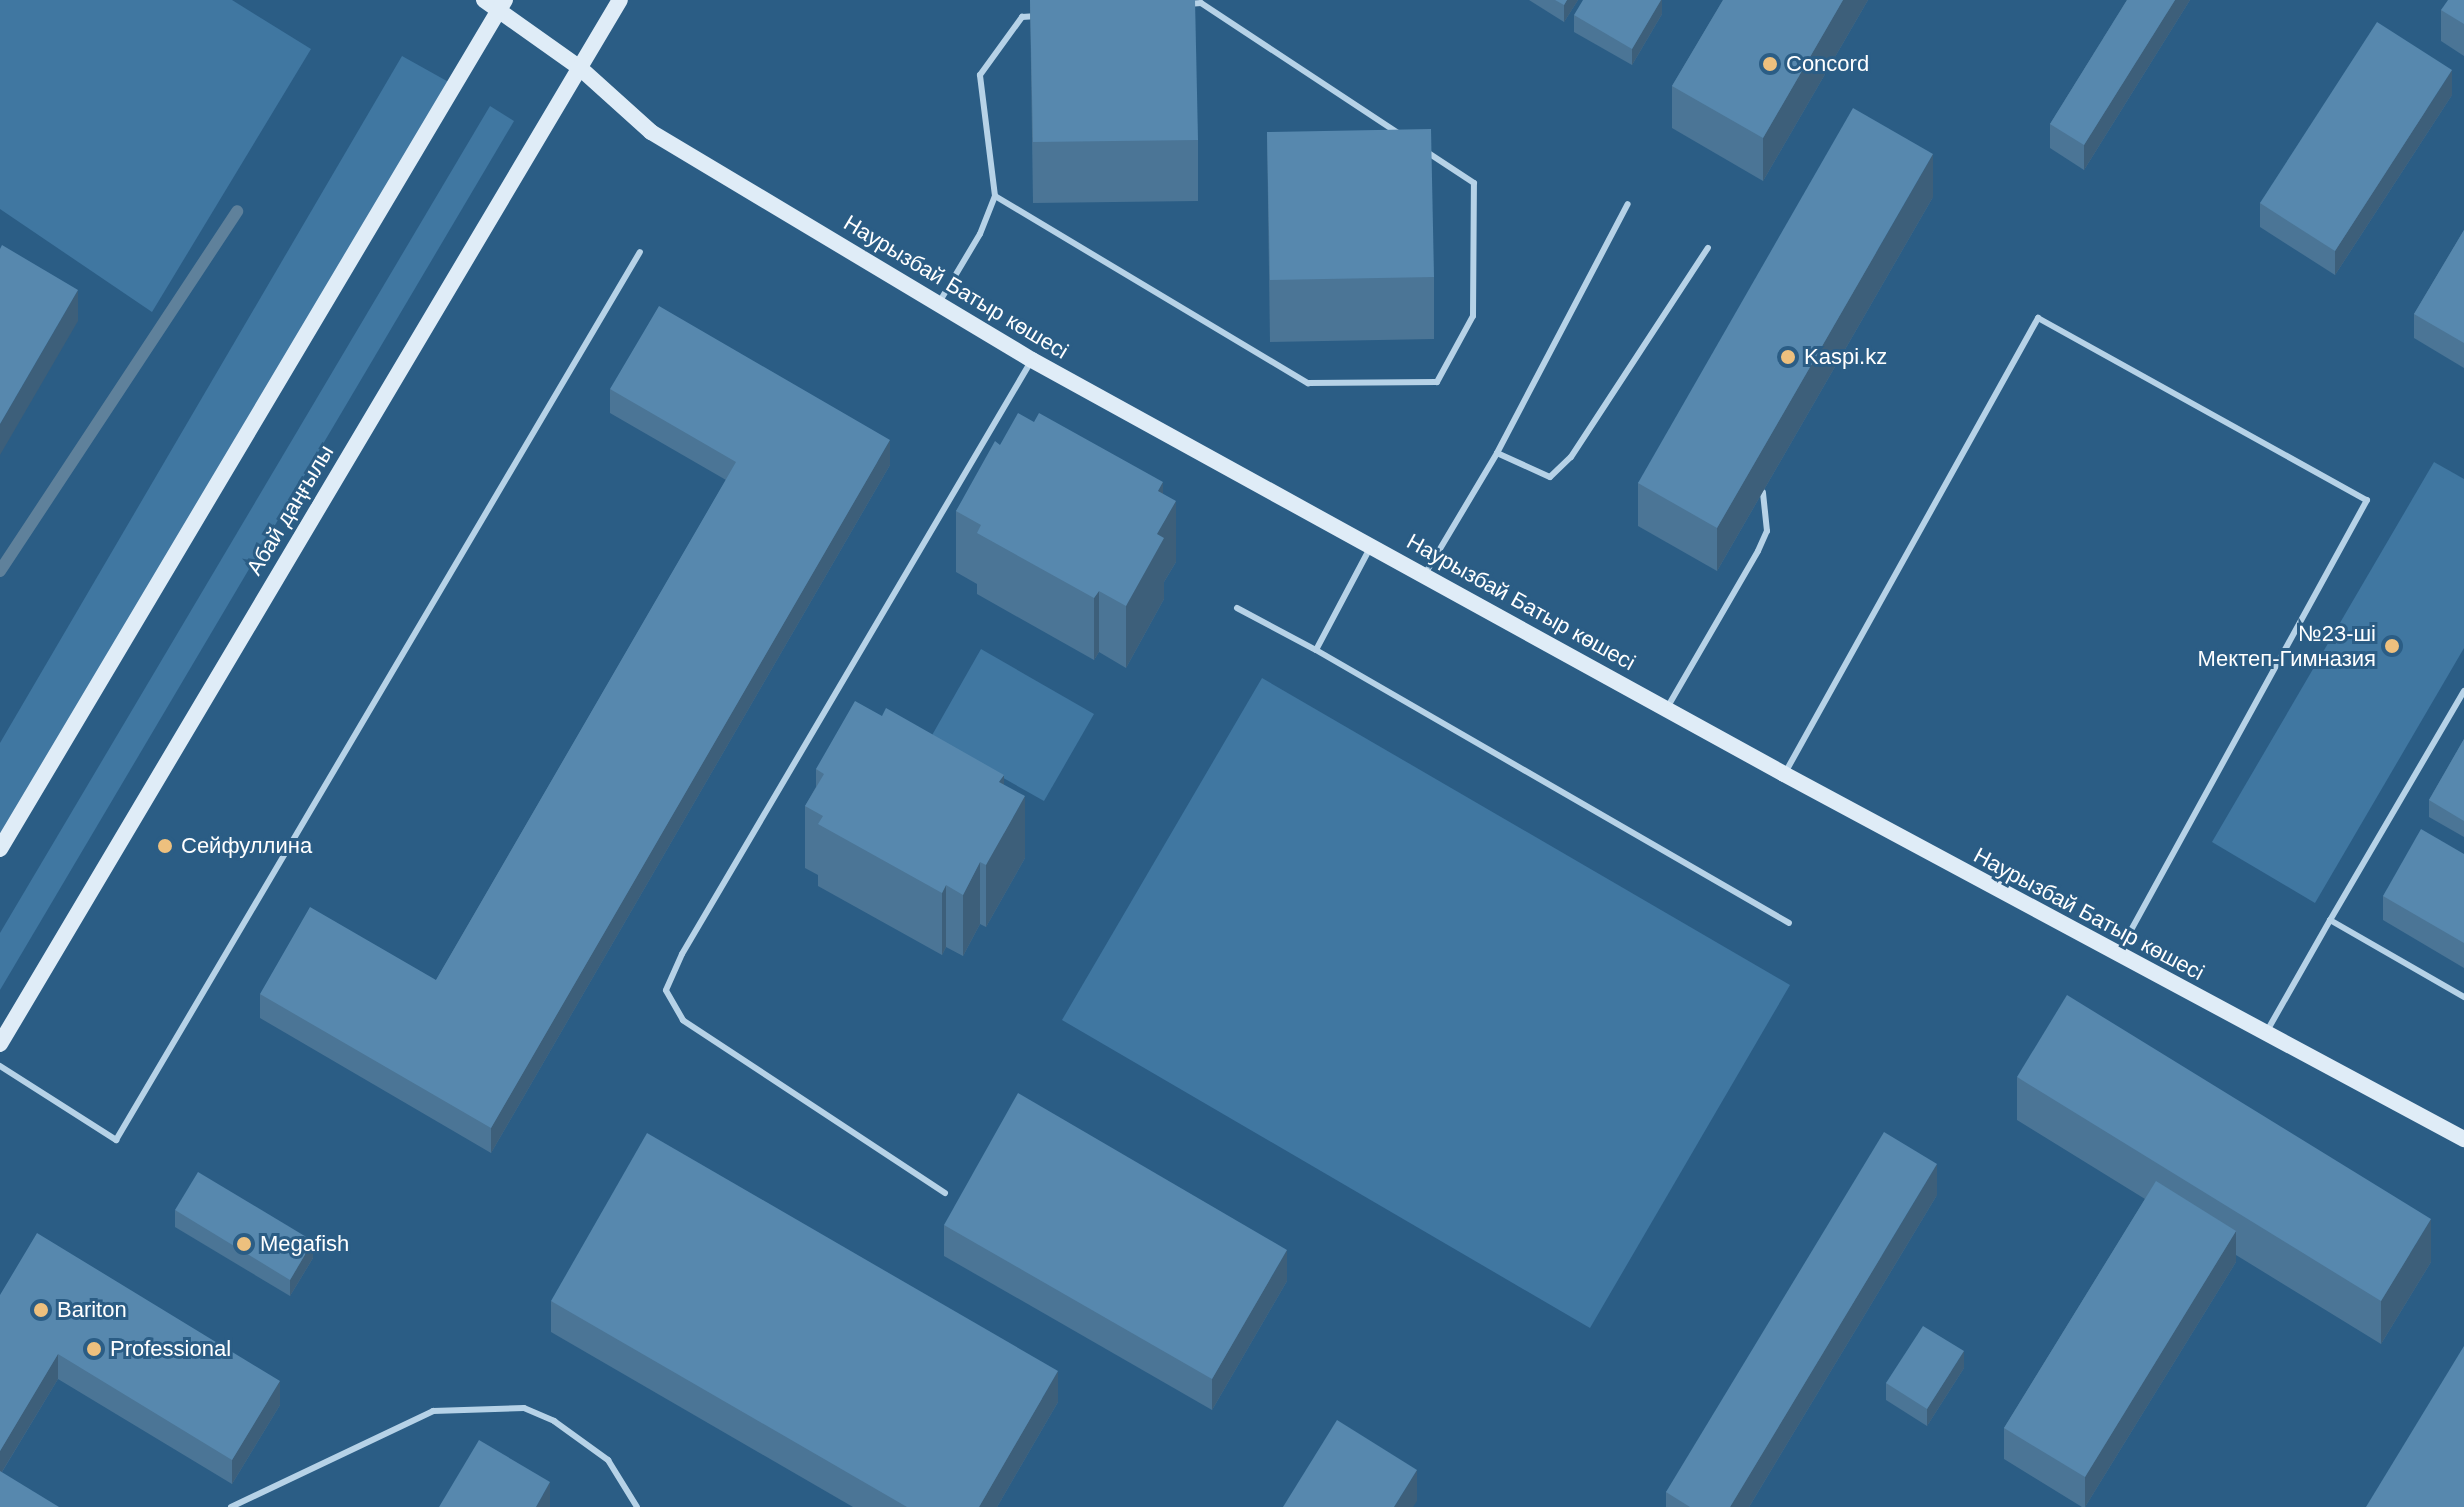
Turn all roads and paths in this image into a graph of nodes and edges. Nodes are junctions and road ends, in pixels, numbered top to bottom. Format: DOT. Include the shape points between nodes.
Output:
graph roads {
  1 [pos="484,0"];
  2 [pos="620,0"];
  3 [pos="502,5"];
  4 [pos="1171,5"];
  5 [pos="1052,15"];
  6 [pos="580,68"];
  7 [pos="1409,140"];
  8 [pos="1422,148"];
  9 [pos="995,196"];
  10 [pos="1628,204"];
  11 [pos="1708,248"];
  12 [pos="640,252"];
  13 [pos="938,304"];
  14 [pos="1032,360"];
  15 [pos="1497,453"];
  16 [pos="1763,492"];
  17 [pos="1372,545"];
  18 [pos="1425,574"];
  19 [pos="1237,608"];
  20 [pos="1316,650"];
  21 [pos="2464,691"];
  22 [pos="1667,708"];
  23 [pos="1784,774"];
  24 [pos="0,849"];
  25 [pos="2330,920"];
  26 [pos="1789,923"];
  27 [pos="2117,955"];
  28 [pos="2464,997"];
  29 [pos="2265,1034"];
  30 [pos="0,1044"];
  31 [pos="0,1066"];
  32 [pos="2464,1139"];
  33 [pos="945,1193"];
  34 [pos="231,1507"];
  35 [pos="637,1507"];
  1 -- 3 [label="main road"];
  2 -- 6 [label="main road, Абай даңғылы"];
  3 -- 6 [label="main road"];
  3 -- 24 [label="main road"];
  4 -- 7 [label="lane" via="1201,3"];
  5 -- 9 [label="lane" via="1022,17 980,75"];
  6 -- 13 [label="main road, Наурызбай Батыр көшесі" via="651,132"];
  6 -- 30 [label="main road, Абай даңғылы"];
  8 -- 9 [label="lane" via="1474,183 1473,316 1437,382 1308,383"];
  9 -- 13 [label="lane" via="980,234"];
  10 -- 15 [label="lane"];
  11 -- 15 [label="lane" via="1571,457 1550,477"];
  12 -- 31 [label="lane" via="116,1140"];
  13 -- 14 [label="main road, Наурызбай Батыр көшесі"];
  14 -- 17 [label="main road, Наурызбай Батыр көшесі"];
  14 -- 33 [label="lane" via="682,954 666,990 683,1020"];
  15 -- 18 [label="lane"];
  16 -- 22 [label="lane" via="1767,531"];
  17 -- 18 [label="main road, Наурызбай Батыр көшесі"];
  17 -- 20 [label="lane"];
  18 -- 22 [label="main road, Наурызбай Батыр көшесі"];
  19 -- 20 [label="lane"];
  20 -- 26 [label="lane"];
  21 -- 25 [label="lane"];
  22 -- 23 [label="main road, Наурызбай Батыр көшесі"];
  23 -- 27 [label="main road, Наурызбай Батыр көшесі"];
  23 -- 27 [label="lane" via="2038,318 2367,500"];
  25 -- 28 [label="lane"];
  25 -- 29 [label="lane"];
  27 -- 29 [label="main road, Наурызбай Батыр көшесі"];
  29 -- 32 [label="main road, Наурызбай Батыр көшесі"];
  34 -- 35 [label="lane" via="433,1411 524,1408 554,1421 608,1460"];
}
